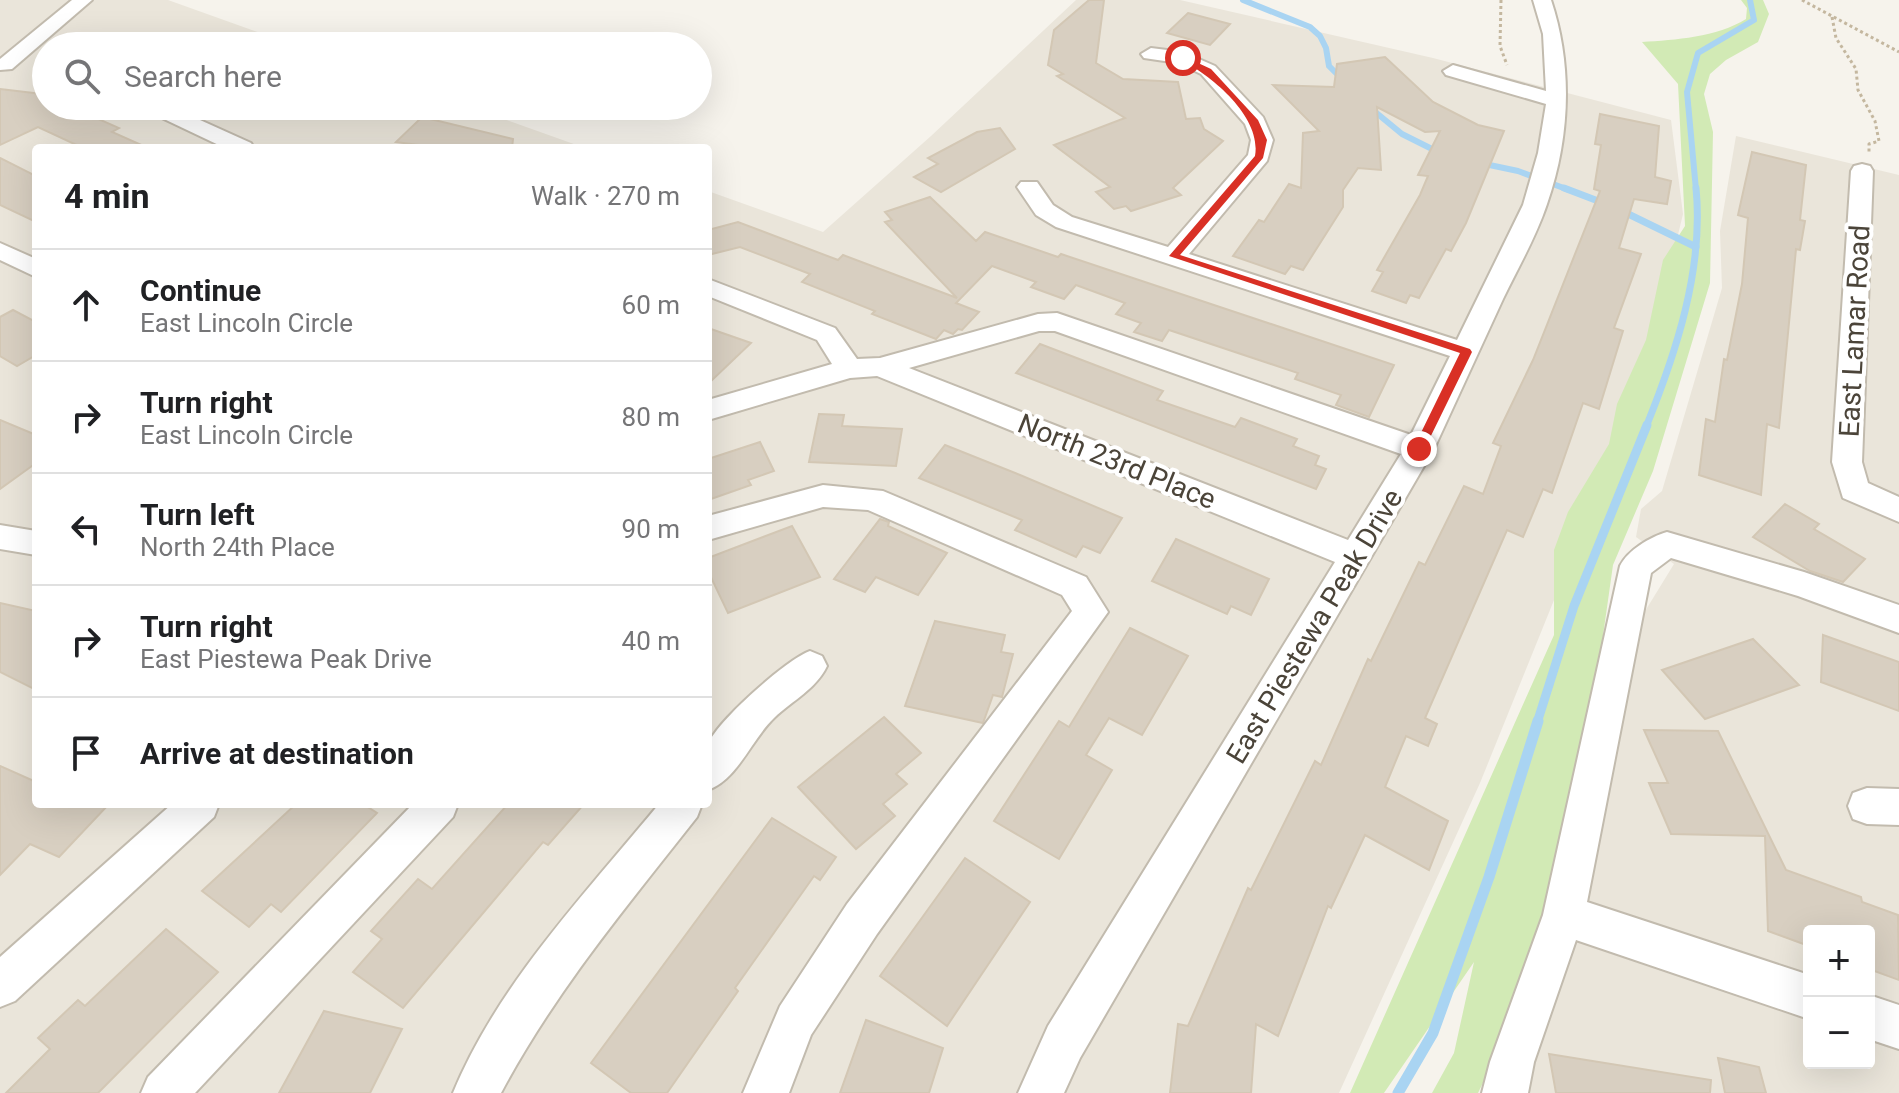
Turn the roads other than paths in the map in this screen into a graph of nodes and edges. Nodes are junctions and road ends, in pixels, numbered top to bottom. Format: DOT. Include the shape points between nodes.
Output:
graph roads {
  1 [pos="83,0"];
  2 [pos="1542,0"];
  3 [pos="44,32"];
  4 [pos="32,41"];
  5 [pos="1151,54"];
  6 [pos="3,65"];
  7 [pos="31,65"];
  8 [pos="1453,71"];
  9 [pos="1545,96"];
  10 [pos="182,120"];
  11 [pos="234,144"];
  12 [pos="1862,171"];
  13 [pos="1029,187"];
  14 [pos="0,250"];
  15 [pos="1174,256"];
  16 [pos="32,267"];
  17 [pos="712,289"];
  18 [pos="1466,352"];
  19 [pos="880,367"];
  20 [pos="849,369"];
  21 [pos="712,409"];
  22 [pos="1419,449"];
  23 [pos="1899,510"];
  24 [pos="712,527"];
  25 [pos="0,537"];
  26 [pos="32,542"];
  27 [pos="1354,556"];
  28 [pos="1899,619"];
  29 [pos="810,666"];
  30 [pos="712,768"];
  31 [pos="196,808"];
  32 [pos="435,808"];
  33 [pos="680,808"];
  34 [pos="1564,915"];
  35 [pos="0,986"];
  36 [pos="1803,995"];
  37 [pos="1875,1019"];
  38 [pos="1899,1027"];
  39 [pos="164,1093"];
  40 [pos="476,1093"];
  41 [pos="766,1093"];
  42 [pos="1041,1093"];
  43 [pos="1505,1093"];
  1 -- 3 [label="street"];
  2 -- 9 [label="street, East Piestewa Peak Drive" via="1553,34"];
  4 -- 6 [label="street"];
  5 -- 15 [label="street" via="1183,58 1208,70 1255,122 1262,140 1259,156"];
  6 -- 7 [label="street"];
  8 -- 9 [label="street"];
  9 -- 18 [label="street, East Piestewa Peak Drive" via="1549,153 1535,205"];
  10 -- 11 [label="street"];
  12 -- 23 [label="street, East Lamar Road" via="1847,462 1854,490"];
  13 -- 15 [label="street" via="1044,210 1064,222"];
  14 -- 16 [label="street"];
  15 -- 18 [label="street"];
  17 -- 20 [label="street" via="826,334"];
  18 -- 22 [label="street, East Piestewa Peak Drive"];
  19 -- 20 [label="street"];
  19 -- 22 [label="street" via="1057,322"];
  19 -- 27 [label="street, North 23rd Place"];
  20 -- 21 [label="street"];
  22 -- 27 [label="street, East Piestewa Peak Drive"];
  24 -- 41 [label="street" via="823,496 872,499 1074,586 1091,612 862,919 795,1021"];
  25 -- 26 [label="street"];
  27 -- 42 [label="street, East Piestewa Peak Drive" via="1064,1042"];
  28 -- 34 [label="street" via="1667,544 1636,566"];
  29 -- 30 [label="street" via="759,709"];
  31 -- 35 [label="street"];
  32 -- 39 [label="street"];
  33 -- 40 [label="street" via="516,1020"];
  34 -- 36 [label="street"];
  34 -- 43 [label="street"];
  37 -- 38 [label="street"];
}
